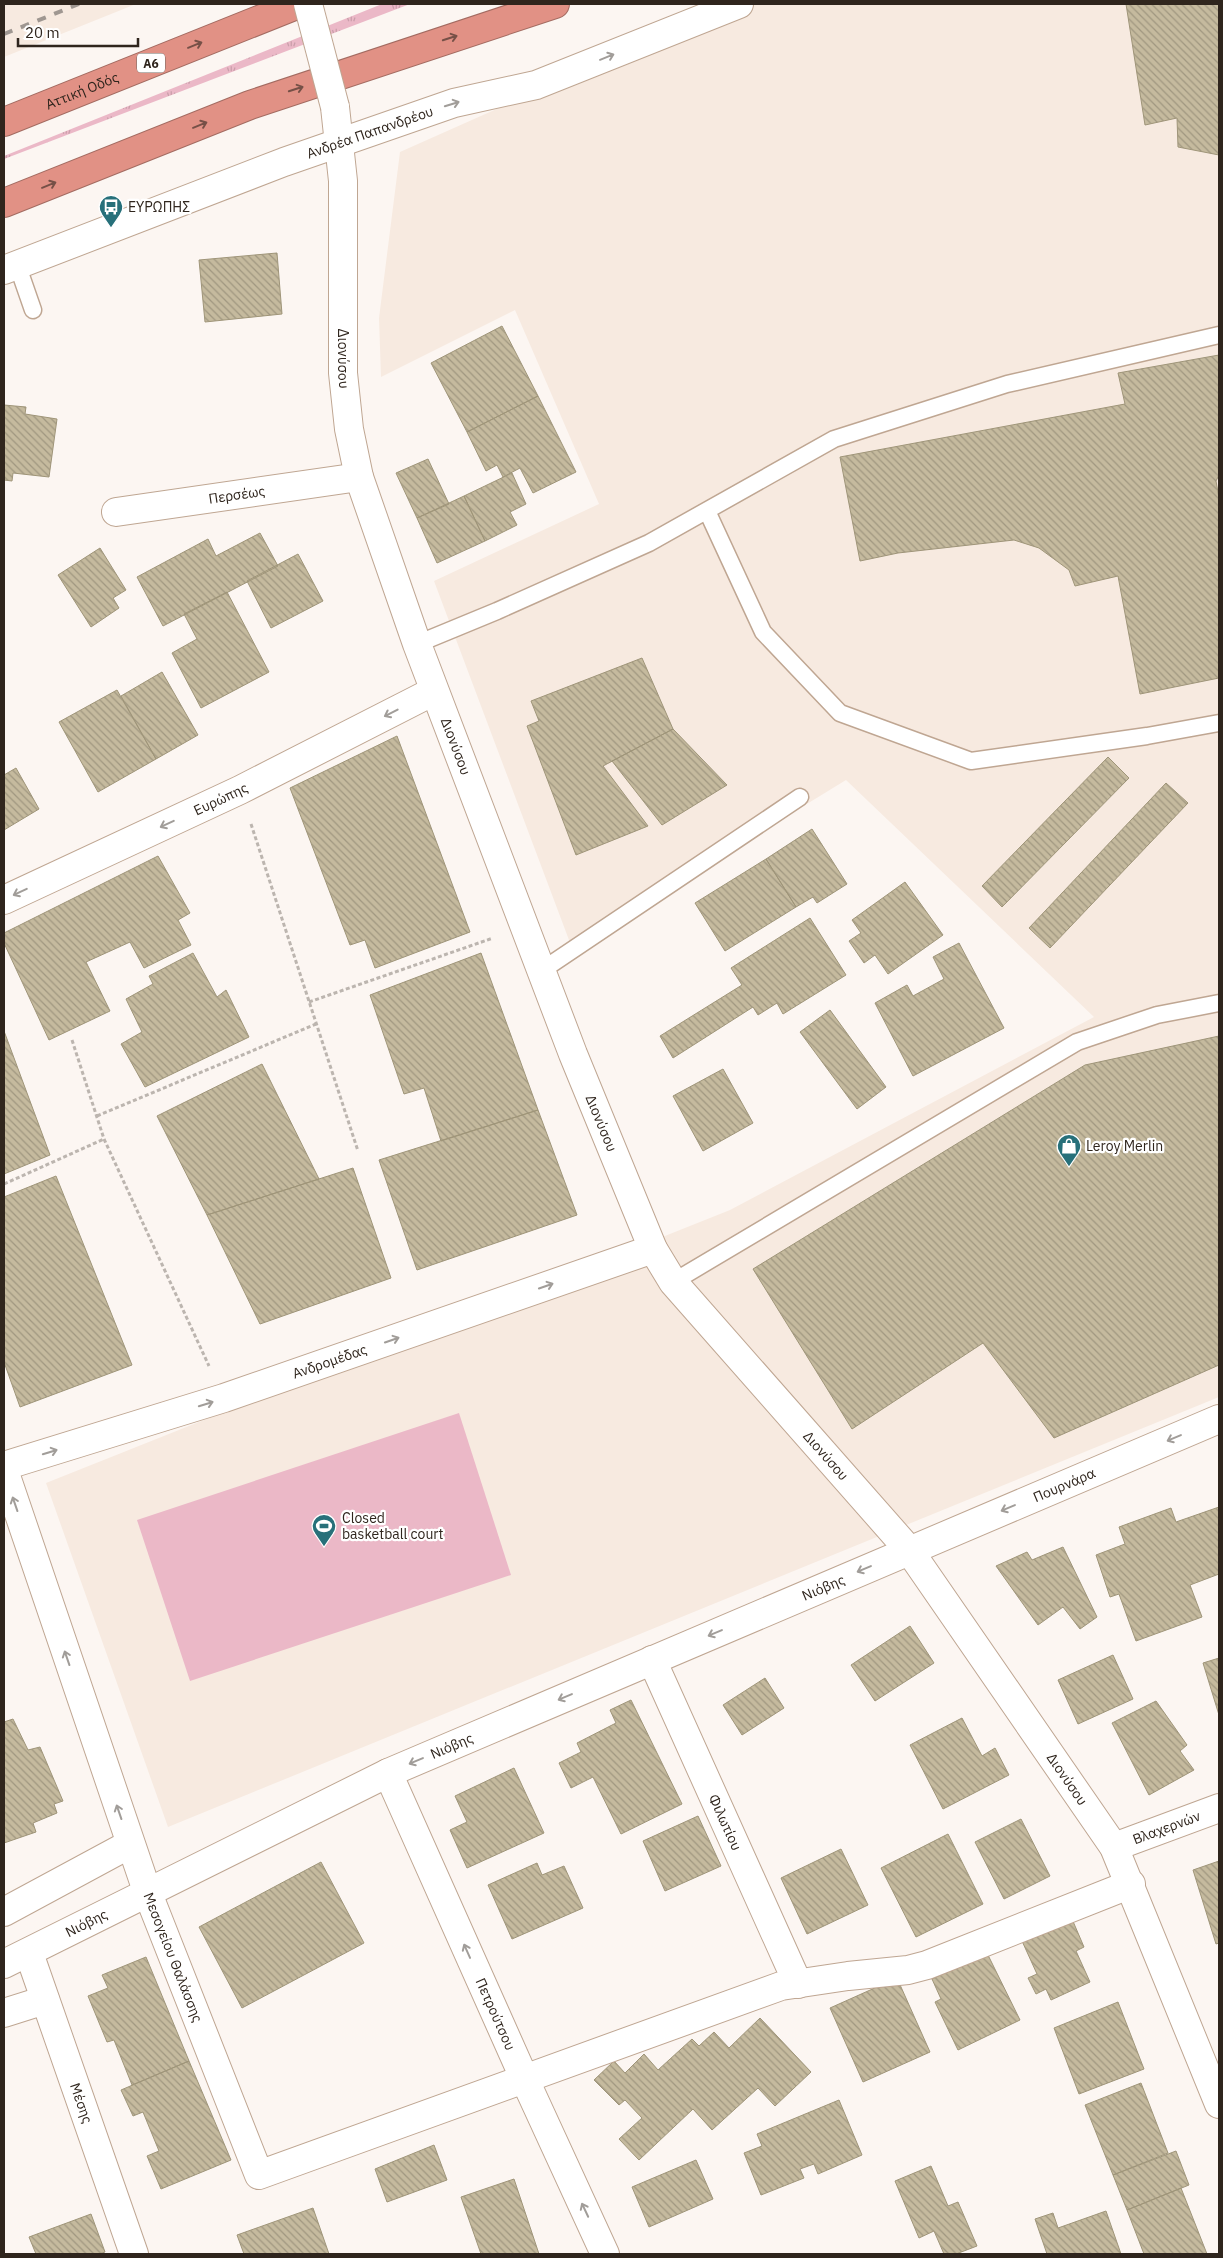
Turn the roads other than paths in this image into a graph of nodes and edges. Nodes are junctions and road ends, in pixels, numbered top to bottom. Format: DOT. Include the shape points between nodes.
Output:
graph roads {
  1 [pos="299,4"];
  2 [pos="308,4"];
  3 [pos="555,4"];
  4 [pos="738,4"];
  5 [pos="4,122"];
  6 [pos="340,144"];
  7 [pos="4,203"];
  8 [pos="10,267"];
  9 [pos="33,310"];
  10 [pos="1219,335"];
  11 [pos="359,477"];
  12 [pos="707,511"];
  13 [pos="116,512"];
  14 [pos="417,644"];
  15 [pos="434,691"];
  16 [pos="1219,723"];
  17 [pos="800,797"];
  18 [pos="4,900"];
  19 [pos="541,971"];
  20 [pos="1219,1003"];
  21 [pos="653,1248"];
  22 [pos="674,1282"];
  23 [pos="1219,1419"];
  24 [pos="4,1466"];
  25 [pos="4,1470"];
  26 [pos="909,1550"];
  27 [pos="652,1660"];
  28 [pos="388,1772"];
  29 [pos="1219,1808"];
  30 [pos="130,1844"];
  31 [pos="1114,1846"];
  32 [pos="1131,1884"];
  33 [pos="147,1892"];
  34 [pos="4,1912"];
  35 [pos="29,1953"];
  36 [pos="4,1964"];
  37 [pos="798,1984"];
  38 [pos="45,2000"];
  39 [pos="4,2013"];
  40 [pos="524,2080"];
  41 [pos="1219,2104"];
  42 [pos="134,2254"];
  43 [pos="605,2254"];
  5 -- 1 [label="highway, Αττική Οδός / Α6, one-way"];
  2 -- 6 [label="street, Διονύσου, bridge" via="335,107"];
  7 -- 3 [label="highway, one-way" via="250,104"];
  6 -- 4 [label="street, Ανδρέα Παπανδρέου, one-way" via="454,103 536,85"];
  6 -- 8 [label="street, Ανδρέα Παπανδρέου" via="284,162"];
  6 -- 11 [label="street, Διονύσου" via="343,181 343,373"];
  8 -- 9 [label="lane"];
  10 -- 12 [label="lane" via="1007,384 834,439"];
  11 -- 13 [label="street, Περσέως"];
  11 -- 14 [label="street, Διονύσου"];
  12 -- 14 [label="lane" via="649,543"];
  12 -- 16 [label="lane" via="763,632 840,713 971,760"];
  14 -- 15 [label="street, Διονύσου"];
  15 -- 18 [label="street, Ευρώπης, one-way" via="240,790"];
  15 -- 19 [label="street, Διονύσου"];
  17 -- 19 [label="lane"];
  19 -- 21 [label="street, Διονύσου"];
  20 -- 22 [label="lane" via="1157,1015 1077,1042"];
  21 -- 22 [label="street, Διονύσου"];
  24 -- 21 [label="street, Ανδρομέδας, one-way" via="224,1398"];
  22 -- 26 [label="street, Διονύσου"];
  23 -- 26 [label="street, Πουρνάρα, one-way"];
  30 -- 25 [label="street, Μεσογείου Θαλάσσης, one-way"];
  26 -- 27 [label="street, Νιόβης, one-way"];
  26 -- 31 [label="street, Διονύσου"];
  27 -- 28 [label="street, Νιόβης, one-way"];
  27 -- 37 [label="street, Φιλωτίου"];
  28 -- 33 [label="street, Νιόβης"];
  40 -- 28 [label="street, Πετρούτσου, one-way"];
  29 -- 31 [label="street, Βλαχερνών"];
  30 -- 33 [label="street, Μεσογείου Θαλάσσης"];
  30 -- 34 [label="street"];
  31 -- 32 [label="street, Διονύσου"];
  32 -- 37 [label="street" via="927,1965"];
  32 -- 41 [label="street, Διονύσου"];
  33 -- 35 [label="street, Νιόβης"];
  33 -- 40 [label="street, Μεσογείου Θαλάσσης" via="259,2175"];
  35 -- 36 [label="street, Νιόβης"];
  35 -- 38 [label="street, Μέσης"];
  37 -- 40 [label="street" via="781,1986"];
  38 -- 39 [label="street"];
  38 -- 42 [label="street, Μέσης"];
  43 -- 40 [label="street, Πετρούτσου, one-way"];
}
